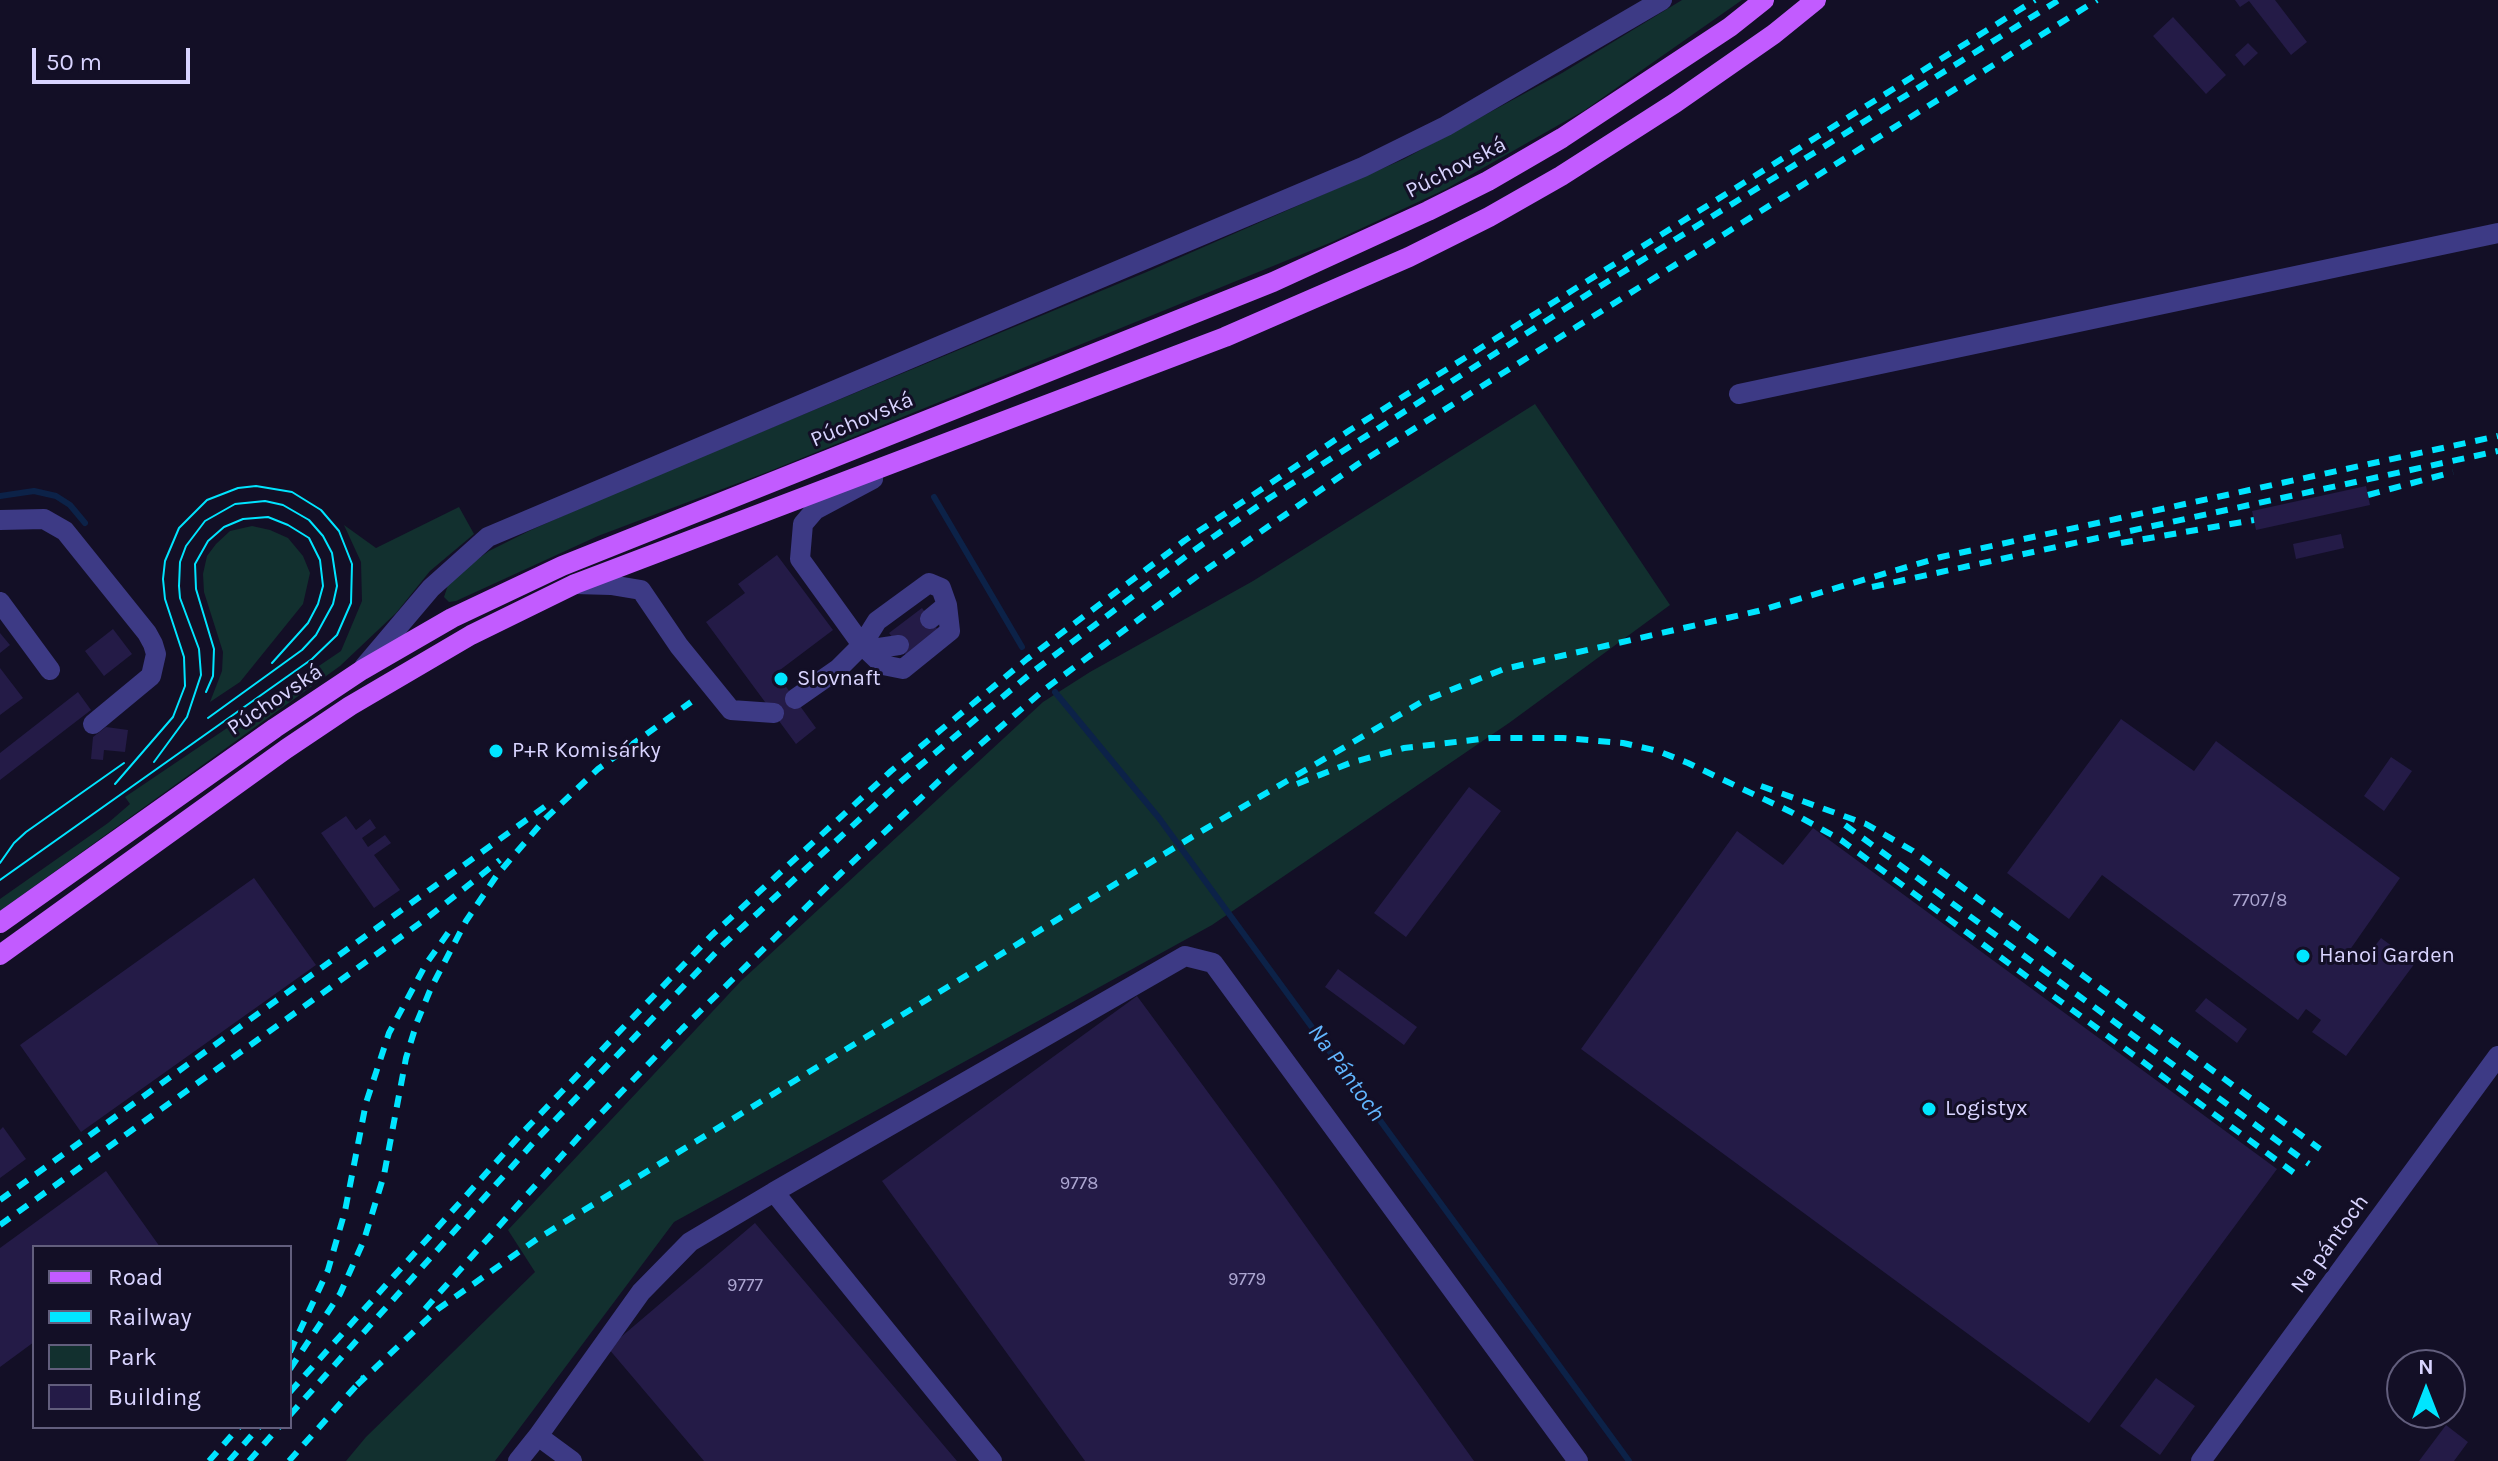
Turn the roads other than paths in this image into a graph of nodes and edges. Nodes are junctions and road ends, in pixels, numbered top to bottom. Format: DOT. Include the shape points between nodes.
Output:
graph roads {
  1 [pos="1662,0"];
  2 [pos="1764,0"];
  3 [pos="1816,0"];
  4 [pos="2498,233"];
  5 [pos="1739,394"];
  6 [pos="956,440"];
  7 [pos="0,520"];
  8 [pos="575,584"];
  9 [pos="0,602"];
  10 [pos="947,605"];
  11 [pos="930,619"];
  12 [pos="862,645"];
  13 [pos="899,645"];
  14 [pos="50,670"];
  15 [pos="362,670"];
  16 [pos="795,699"];
  17 [pos="774,713"];
  18 [pos="93,724"];
  19 [pos="0,923"];
  20 [pos="0,955"];
  21 [pos="2498,1056"];
  22 [pos="774,1192"];
  23 [pos="538,1436"];
  24 [pos="518,1461"];
  25 [pos="572,1461"];
  26 [pos="992,1461"];
  27 [pos="1578,1461"];
  28 [pos="2201,1461"];
  1 -- 15 [label="street" via="1446,126 1363,167 488,537 431,588"];
  2 -- 15 [label="main road, Púchovská" via="1562,138 1428,211 1273,282 562,566 452,618"];
  3 -- 6 [label="main road" via="1675,103 1489,217 1225,337"];
  4 -- 5 [label="street"];
  6 -- 8 [label="main road"];
  6 -- 12 [label="street" via="843,493 803,524 800,559"];
  7 -- 18 [label="street" via="44,519 65,531 153,644 151,676"];
  8 -- 17 [label="street" via="641,590 731,710"];
  8 -- 20 [label="main road" via="471,635 350,706"];
  9 -- 14 [label="street"];
  10 -- 11 [label="street"];
  10 -- 12 [label="street" via="941,588 929,583 877,621"];
  10 -- 12 [label="street" via="950,631 903,669 883,665"];
  12 -- 13 [label="street"];
  12 -- 16 [label="street"];
  15 -- 19 [label="main road, Púchovská"];
  21 -- 28 [label="street, Na pántoch"];
  22 -- 23 [label="street" via="690,1242 641,1292"];
  22 -- 26 [label="street"];
  22 -- 27 [label="street" via="1185,956 1213,963"];
  23 -- 24 [label="street"];
  23 -- 25 [label="street"];
}
